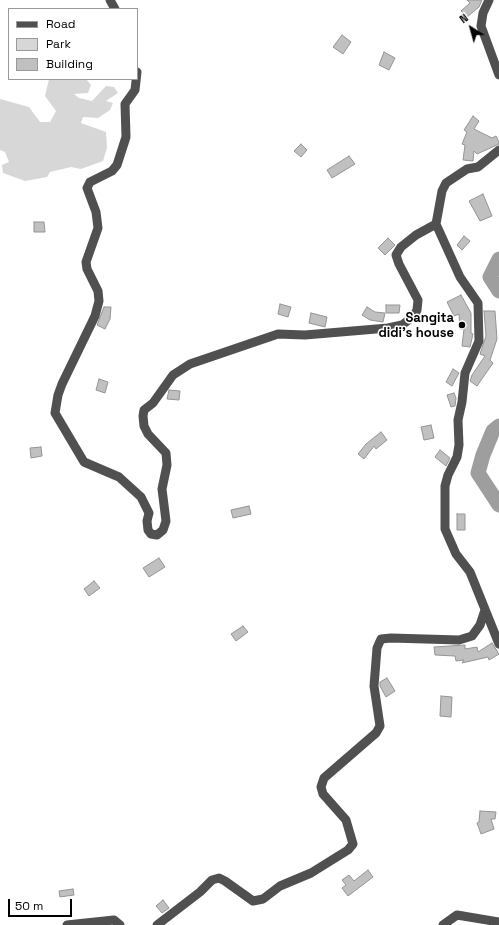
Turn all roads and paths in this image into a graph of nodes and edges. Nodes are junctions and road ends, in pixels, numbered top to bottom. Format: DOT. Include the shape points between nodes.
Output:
graph roads {
  1 [pos="489,0"];
  2 [pos="499,74"];
  3 [pos="136,80"];
  4 [pos="499,150"];
  5 [pos="436,224"];
  6 [pos="485,610"];
  7 [pos="499,644"];
  8 [pos="499,922"];
  9 [pos="67,925"];
  10 [pos="120,925"];
  11 [pos="157,925"];
  12 [pos="443,925"];
  1 -- 2 [label="street" via="481,26"];
  3 -- 5 [label="street" via="135,90 125,104 126,137 118,165 112,171 90,182 87,188 96,212 98,228 86,262 98,291 99,301 95,316 62,384 55,413 84,462 115,474 141,497 148,513 148,530 151,534 157,536 163,530 166,520 162,489 167,465 166,453 144,426 144,410 153,403 174,375 190,364 278,334 305,335 402,325 414,316 418,300 396,255 411,239"];
  4 -- 5 [label="street" via="478,167 467,169 446,183"];
  5 -- 6 [label="street" via="460,277 478,304 479,341 465,373 458,420 457,457 445,486 445,529 456,554 470,572"];
  6 -- 7 [label="street"];
  6 -- 11 [label="street" via="480,625 472,636 459,640 391,638 382,640 377,648 374,686 380,726 376,733 324,778 321,787 323,794 346,820 353,844 348,850 311,873 280,886 262,899 253,901 225,881 219,878 212,880"];
  8 -- 12 [label="street" via="457,915"];
  9 -- 10 [label="street" via="114,920"];
}
